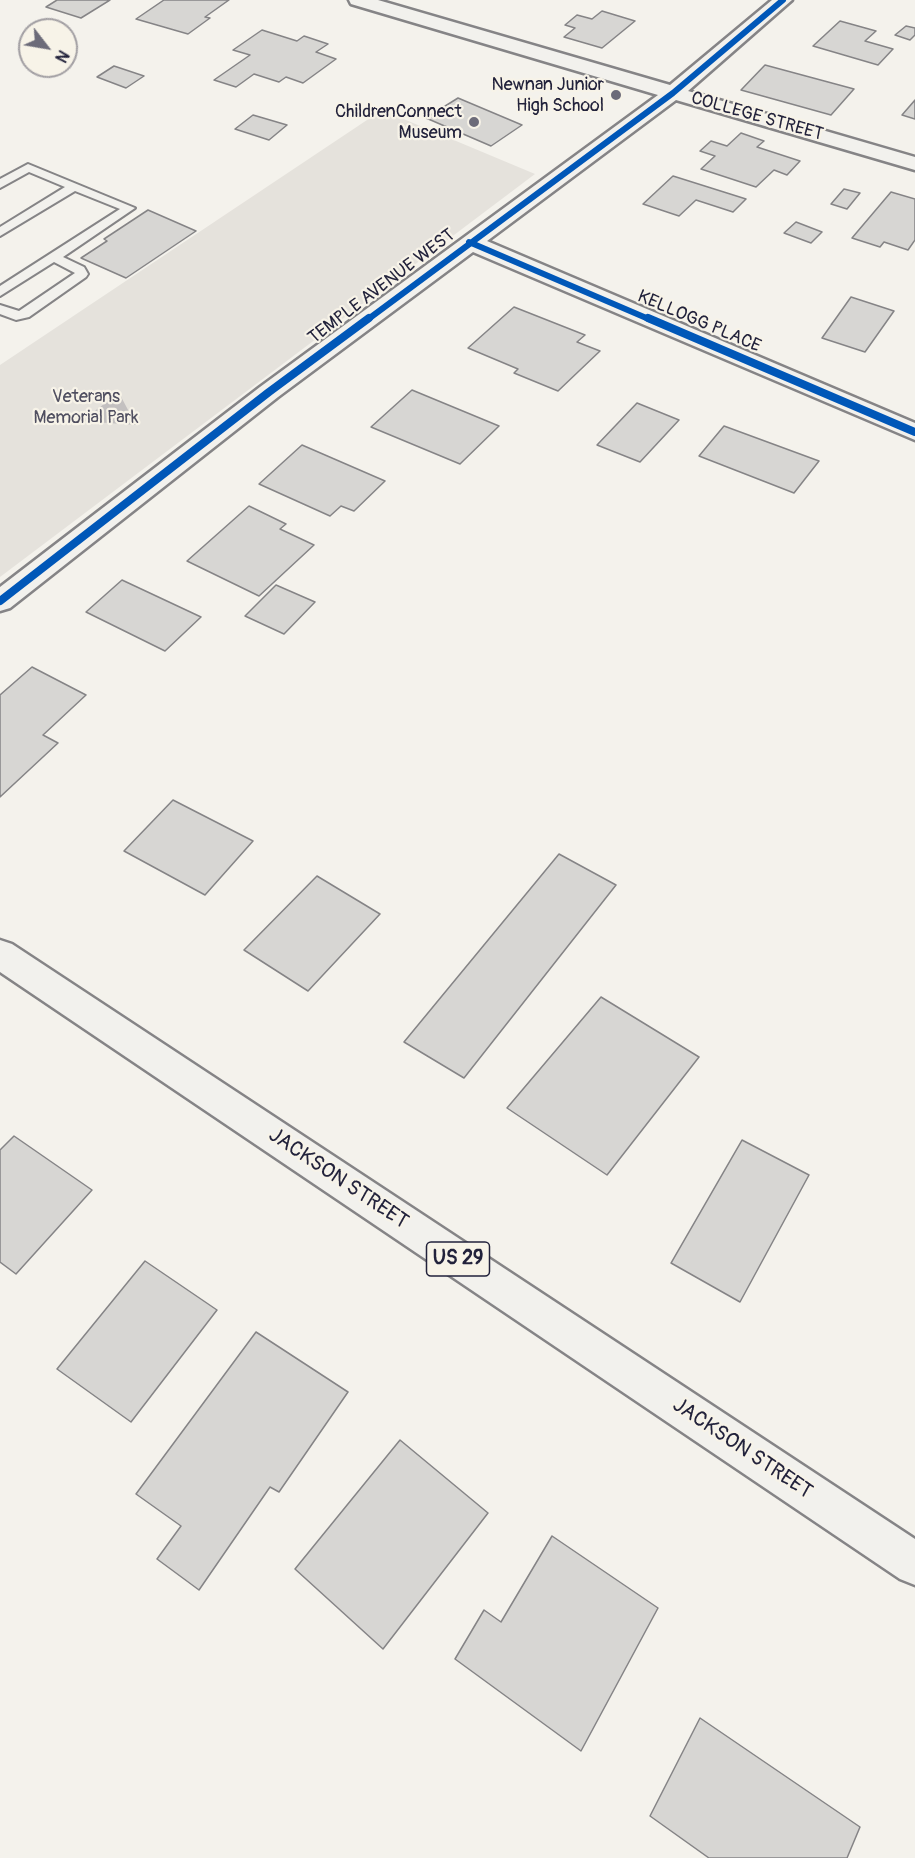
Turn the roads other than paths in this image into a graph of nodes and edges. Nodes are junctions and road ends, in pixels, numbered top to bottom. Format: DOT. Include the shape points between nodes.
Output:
graph roads {
  1 [pos="358,0"];
  2 [pos="783,0"];
  3 [pos="673,93"];
  4 [pos="915,164"];
  5 [pos="0,184"];
  6 [pos="74,186"];
  7 [pos="0,231"];
  8 [pos="469,242"];
  9 [pos="54,257"];
  10 [pos="0,292"];
  11 [pos="0,309"];
  12 [pos="915,432"];
  13 [pos="0,601"];
  14 [pos="0,954"];
  15 [pos="915,1564"];
  1 -- 3 [label="street, COLLEGE STREET"];
  2 -- 3 [label="street, TEMPLE AVENUE WEST"];
  3 -- 4 [label="street, COLLEGE STREET"];
  3 -- 8 [label="street, TEMPLE AVENUE WEST"];
  5 -- 6 [label="lane" via="28,168"];
  6 -- 7 [label="lane"];
  6 -- 9 [label="lane" via="129,208"];
  8 -- 12 [label="street, KELLOGG PLACE"];
  8 -- 13 [label="street, TEMPLE AVENUE WEST"];
  9 -- 10 [label="lane"];
  9 -- 11 [label="lane" via="82,274 24,314 16,316"];
  14 -- 15 [label="street, JACKSON STREET / US 29"];
}
